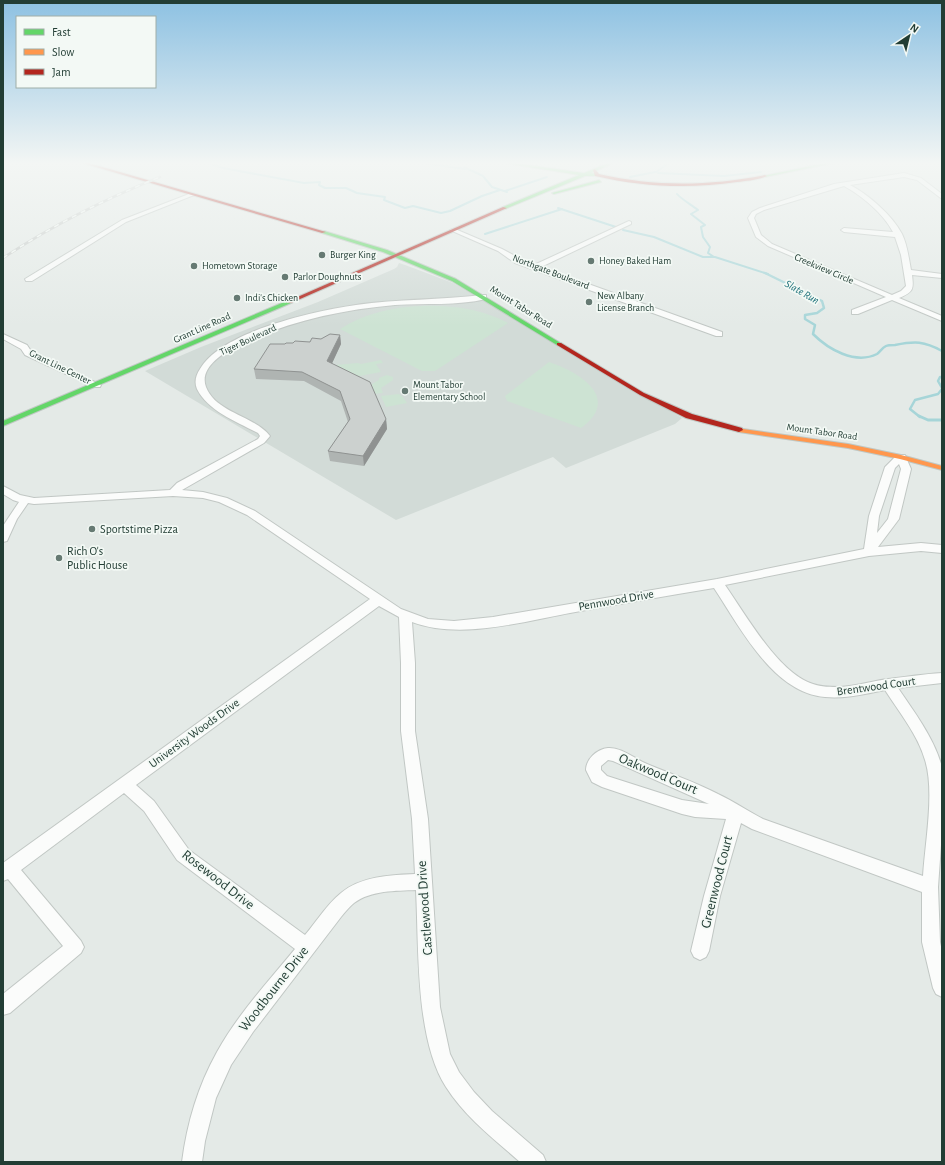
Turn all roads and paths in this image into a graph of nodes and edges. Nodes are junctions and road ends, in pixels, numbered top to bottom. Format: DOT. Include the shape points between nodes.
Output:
graph roads {
  1 [pos="133,217"];
  2 [pos="270,217"];
  3 [pos="488,217"];
  4 [pos="492,217"];
  5 [pos="753,217"];
  6 [pos="885,217"];
  7 [pos="629,223"];
  8 [pos="844,230"];
  9 [pos="457,231"];
  10 [pos="898,236"];
  11 [pos="394,256"];
  12 [pos="535,267"];
  13 [pos="907,272"];
  14 [pos="942,276"];
  15 [pos="29,279"];
  16 [pos="483,297"];
  17 [pos="892,298"];
  18 [pos="855,312"];
  19 [pos="942,319"];
  20 [pos="719,334"];
  21 [pos="3,336"];
  22 [pos="97,385"];
  23 [pos="3,424"];
  24 [pos="901,457"];
  25 [pos="942,468"];
  26 [pos="3,489"];
  27 [pos="173,493"];
  28 [pos="25,500"];
  29 [pos="3,538"];
  30 [pos="942,548"];
  31 [pos="869,552"];
  32 [pos="717,583"];
  33 [pos="379,599"];
  34 [pos="405,616"];
  35 [pos="942,678"];
  36 [pos="888,684"];
  37 [pos="125,784"];
  38 [pos="736,813"];
  39 [pos="6,870"];
  40 [pos="423,882"];
  41 [pos="930,887"];
  42 [pos="306,947"];
  43 [pos="700,952"];
  44 [pos="942,988"];
  45 [pos="3,1006"];
  46 [pos="192,1162"];
  47 [pos="536,1162"];
  1 -- 15 [label="street"];
  2 -- 11 [label="main road, Mount Tabor Road" via="350,240"];
  3 -- 9 [label="main road, Grant Line Road"];
  4 -- 9 [label="main road, Grant Line Road"];
  5 -- 17 [label="street, Creekview Circle" via="756,233 770,245"];
  6 -- 10 [label="street"];
  7 -- 12 [label="street"];
  8 -- 10 [label="street"];
  9 -- 11 [label="main road, Grant Line Road"];
  9 -- 12 [label="street, Northgate Boulevard"];
  10 -- 13 [label="street"];
  11 -- 16 [label="main road, Mount Tabor Road" via="446,276"];
  11 -- 22 [label="main road, Grant Line Road"];
  12 -- 20 [label="street, Northgate Boulevard"];
  13 -- 14 [label="street"];
  13 -- 17 [label="street" via="909,289"];
  16 -- 24 [label="main road, Mount Tabor Road" via="631,388 688,416 742,431 848,446"];
  16 -- 27 [label="street, Tiger Boulevard" via="390,304 324,313 265,330 221,351 208,361 203,370 200,380 202,388 211,400 265,436 261,441 181,485"];
  17 -- 18 [label="street"];
  17 -- 19 [label="street, Creekview Circle"];
  21 -- 22 [label="street, Grant Line Center" via="24,347 28,353"];
  22 -- 23 [label="main road, Grant Line Road"];
  24 -- 25 [label="main road, Mount Tabor Road"];
  24 -- 31 [label="street" via="890,466 874,516"];
  24 -- 31 [label="street" via="906,469 893,519"];
  26 -- 28 [label="street"];
  27 -- 28 [label="street" via="44,502"];
  27 -- 33 [label="street, Pennwood Drive" via="204,495 229,502 251,513"];
  28 -- 29 [label="street"];
  30 -- 31 [label="street, Pennwood Drive" via="921,547"];
  31 -- 32 [label="street, Pennwood Drive"];
  32 -- 34 [label="street, Pennwood Drive" via="480,624 454,626 426,623"];
  32 -- 36 [label="street, Brentwood Court" via="766,654 790,680 826,692 844,692"];
  33 -- 34 [label="street, Pennwood Drive"];
  33 -- 37 [label="street, University Woods Drive"];
  34 -- 40 [label="street, Castlewood Drive" via="408,731 420,819"];
  35 -- 36 [label="street, Brentwood Court"];
  36 -- 41 [label="street" via="922,736 935,769 937,800"];
  37 -- 39 [label="street, University Woods Drive"];
  37 -- 42 [label="street, Rosewood Drive" via="149,806 183,855"];
  38 -- 38 [label="street, Oakwood Court" via="682,807 602,781 596,776 594,763 599,757 615,755 714,799"];
  38 -- 41 [label="street, Oakwood Court" via="758,824"];
  38 -- 43 [label="street, Greenwood Court" via="712,896"];
  39 -- 45 [label="street, University Woods Drive" via="75,947"];
  40 -- 42 [label="street, Woodbourne Drive" via="384,884 350,896"];
  40 -- 47 [label="street, Castlewood Drive" via="431,1007 441,1056 467,1099"];
  41 -- 44 [label="street" via="931,942"];
  42 -- 46 [label="street, Woodbourne Drive" via="224,1058 206,1097"];
}
